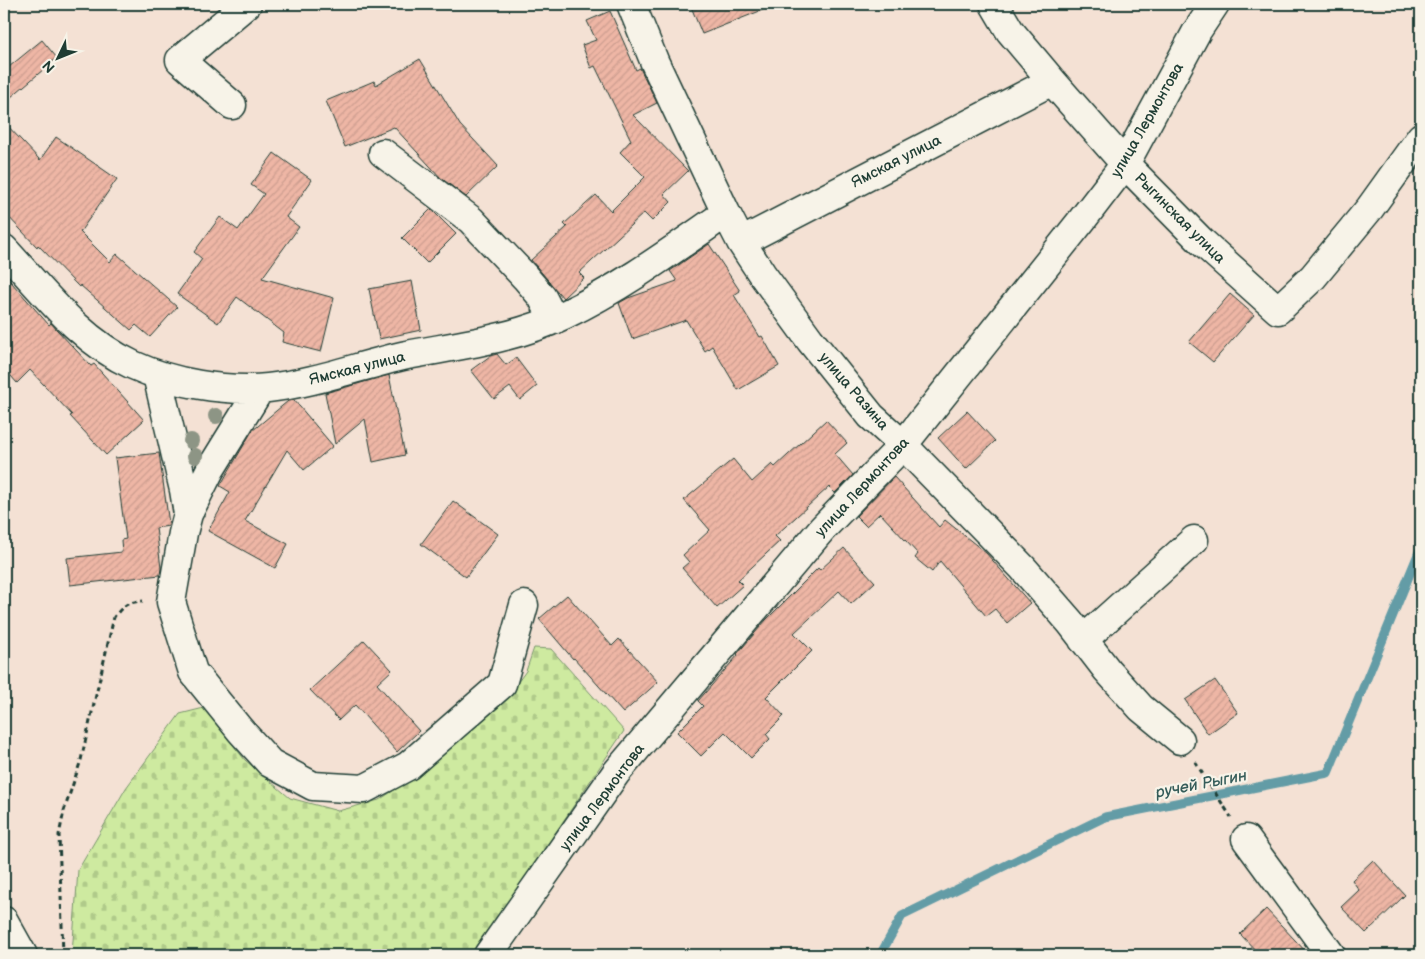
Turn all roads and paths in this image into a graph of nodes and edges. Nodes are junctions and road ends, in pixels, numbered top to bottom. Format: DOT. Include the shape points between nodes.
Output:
graph roads {
  1 [pos="247,4"];
  2 [pos="631,4"];
  3 [pos="994,4"];
  4 [pos="1215,4"];
  5 [pos="1052,81"];
  6 [pos="232,105"];
  7 [pos="1421,138"];
  8 [pos="383,153"];
  9 [pos="1125,164"];
  10 [pos="726,214"];
  11 [pos="741,242"];
  12 [pos="4,249"];
  13 [pos="554,320"];
  14 [pos="157,375"];
  15 [pos="260,389"];
  16 [pos="903,444"];
  17 [pos="188,514"];
  18 [pos="1194,540"];
  19 [pos="172,602"];
  20 [pos="524,605"];
  21 [pos="1084,640"];
  22 [pos="1180,740"];
  23 [pos="1246,839"];
  24 [pos="4,921"];
  25 [pos="23,955"];
  26 [pos="63,955"];
  27 [pos="488,955"];
  28 [pos="1331,955"];
  1 -- 6 [label="street" via="180,60"];
  2 -- 10 [label="street, улица Разина"];
  3 -- 5 [label="street, Рыгинская улица" via="1010,31"];
  4 -- 9 [label="street, улица Лермонтова"];
  5 -- 9 [label="street, Рыгинская улица"];
  5 -- 11 [label="street, Ямская улица"];
  7 -- 9 [label="street, Рыгинская улица" via="1370,208 1313,277 1278,310 1201,241"];
  8 -- 13 [label="street" via="471,220 542,297"];
  9 -- 16 [label="street, улица Лермонтова"];
  10 -- 11 [label="street, улица Разина"];
  10 -- 13 [label="street, Ямская улица" via="622,283"];
  11 -- 16 [label="street, улица Разина" via="810,340 871,416"];
  12 -- 14 [label="street, Ямская улица" via="90,339 132,365"];
  13 -- 15 [label="street, Ямская улица" via="494,338"];
  14 -- 15 [label="street, Ямская улица" via="217,387"];
  14 -- 17 [label="street"];
  15 -- 17 [label="street" via="210,470"];
  16 -- 21 [label="street, улица Разина" via="1023,568"];
  16 -- 27 [label="street, улица Лермонтова" via="822,529 616,773"];
  17 -- 19 [label="street"];
  18 -- 21 [label="street"];
  19 -- 20 [label="street" via="193,672 270,763 313,786 364,789 408,766 502,684"];
  19 -- 26 [label="path" via="133,602 123,606 114,617 81,760 59,835"];
  21 -- 22 [label="street, улица Разина" via="1141,708"];
  22 -- 23 [label="path"];
  23 -- 28 [label="street"];
  24 -- 25 [label="street"];
}
